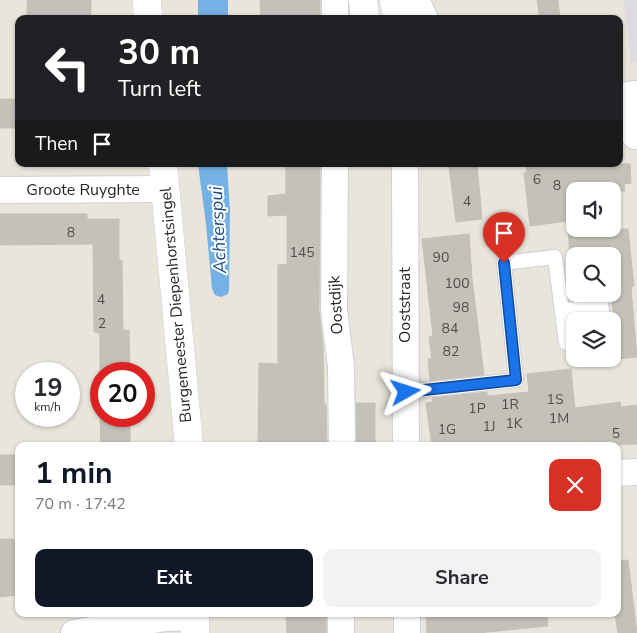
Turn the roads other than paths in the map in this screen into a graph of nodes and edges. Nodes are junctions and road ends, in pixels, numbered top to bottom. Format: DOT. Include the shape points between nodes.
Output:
graph roads {
  1 [pos="147,0"];
  2 [pos="335,0"];
  3 [pos="363,0"];
  4 [pos="402,8"];
  5 [pos="148,15"];
  6 [pos="335,15"];
  7 [pos="365,15"];
  8 [pos="417,15"];
  9 [pos="334,167"];
  10 [pos="405,167"];
  11 [pos="164,176"];
  12 [pos="0,190"];
  13 [pos="593,302"];
  14 [pos="562,310"];
  15 [pos="566,343"];
  16 [pos="406,392"];
  17 [pos="189,442"];
  18 [pos="342,442"];
  19 [pos="406,442"];
  20 [pos="341,617"];
  21 [pos="407,617"];
  22 [pos="195,621"];
  23 [pos="74,633"];
  24 [pos="341,633"];
  25 [pos="407,633"];
  1 -- 5 [label="street"];
  2 -- 6 [label="street"];
  3 -- 7 [label="street"];
  4 -- 8 [label="street"];
  9 -- 18 [label="street, Oostdijk" via="334,310 342,367"];
  10 -- 16 [label="street, Ooststraat"];
  11 -- 12 [label="street, Groote Ruyghte"];
  11 -- 17 [label="street, Burgemeester Diepenhorstsingel"];
  13 -- 14 [label="lane"];
  14 -- 15 [label="lane"];
  14 -- 16 [label="lane" via="555,258 504,263 516,380"];
  16 -- 19 [label="street, Ooststraat"];
  20 -- 24 [label="street"];
  21 -- 25 [label="street"];
  22 -- 23 [label="street" via="165,618"];
}
